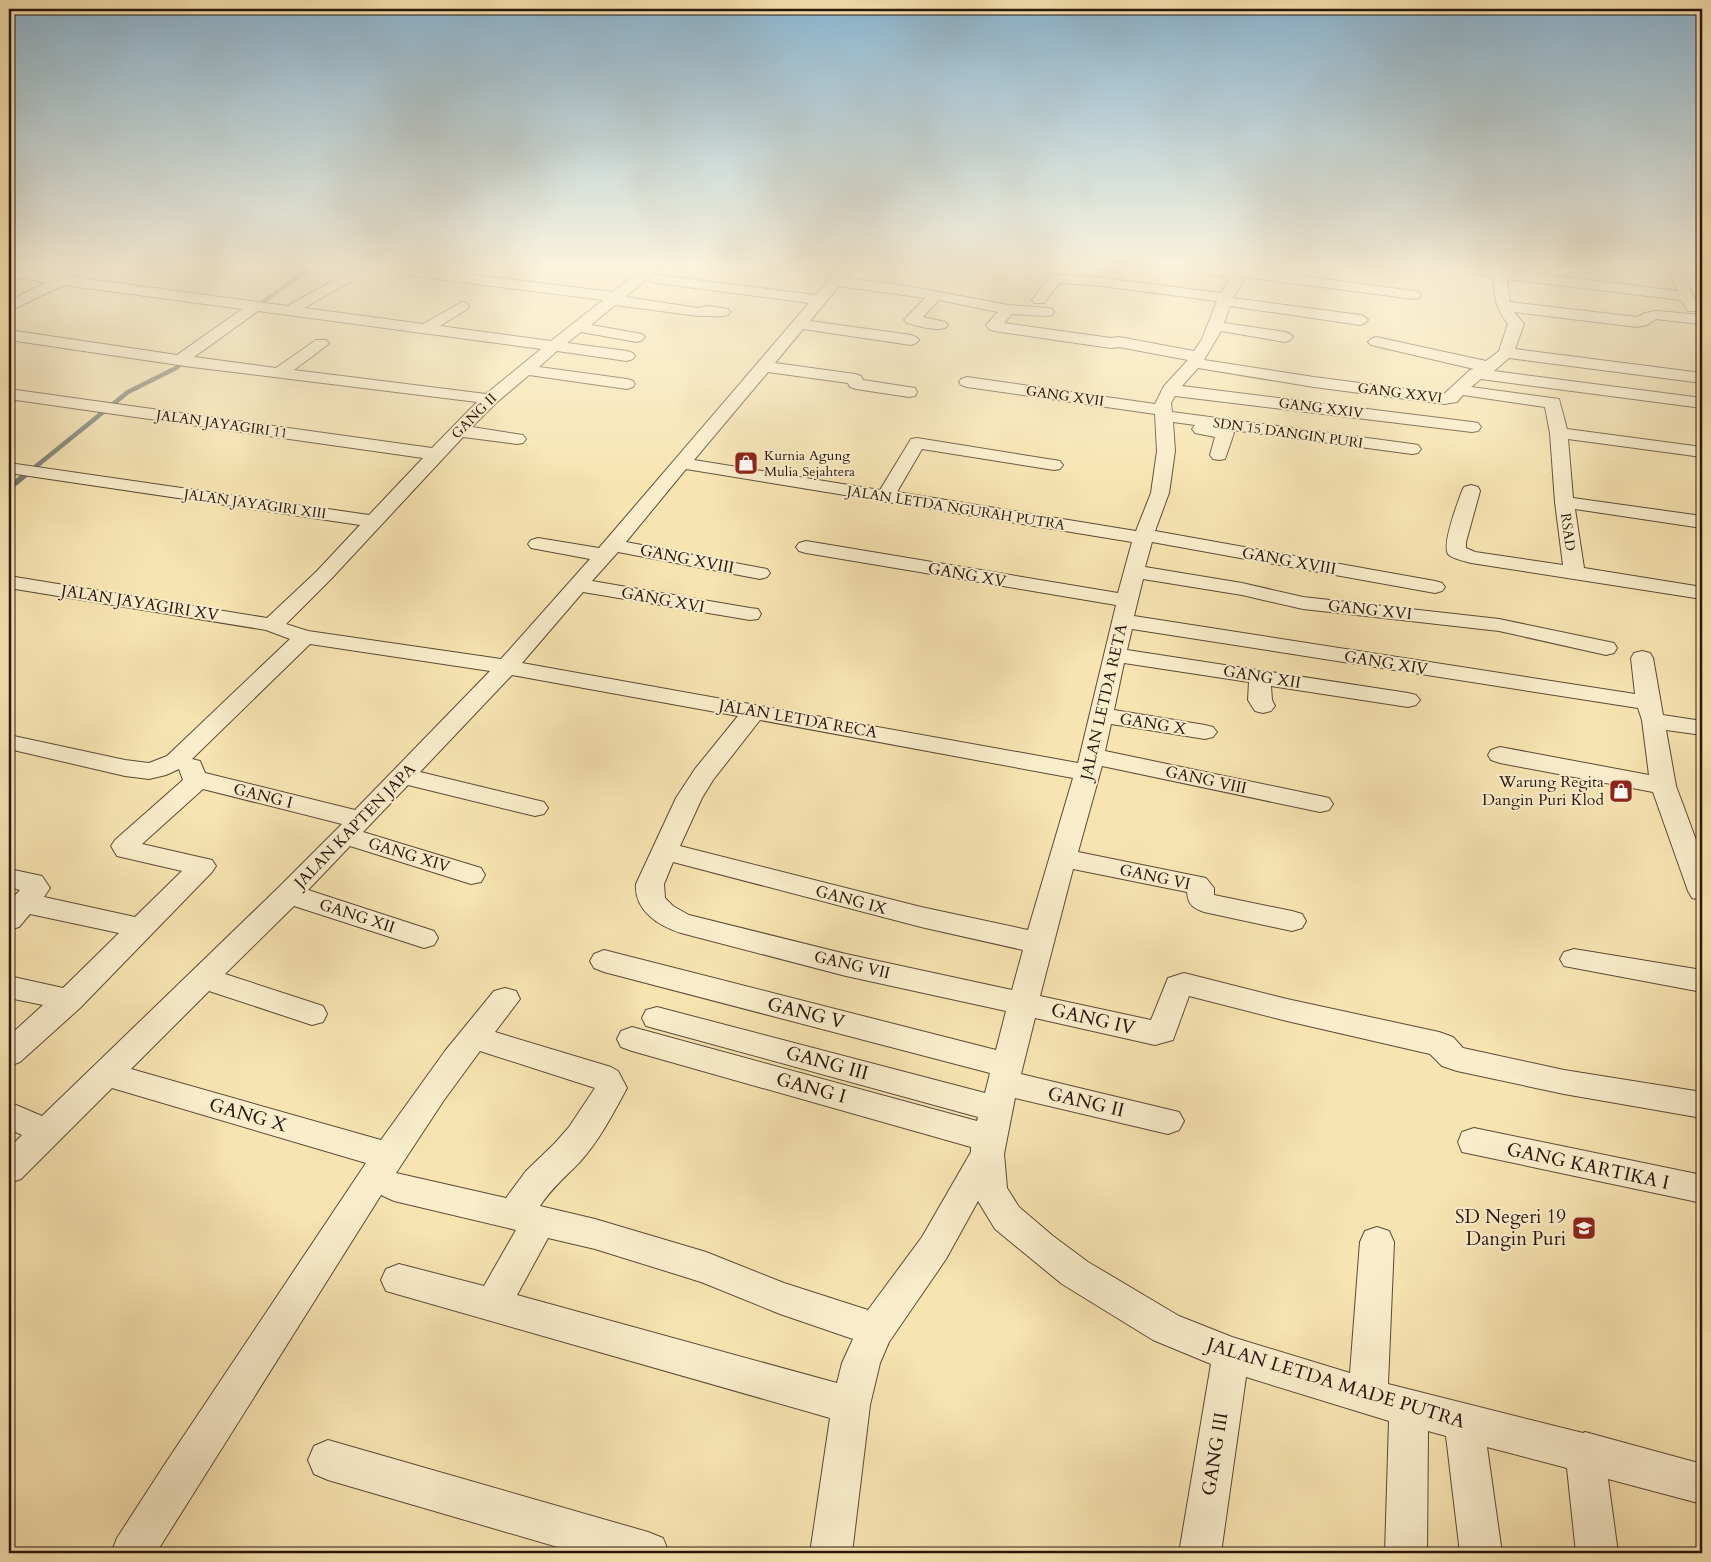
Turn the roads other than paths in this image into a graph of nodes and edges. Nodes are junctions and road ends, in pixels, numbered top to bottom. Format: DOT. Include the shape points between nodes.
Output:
graph roads {
  1 [pos="42,340"];
  2 [pos="214,340"];
  3 [pos="506,340"];
  4 [pos="562,340"];
  5 [pos="785,340"];
  6 [pos="1090,340"];
  7 [pos="1208,340"];
  8 [pos="1511,340"];
  9 [pos="1376,342"];
  10 [pos="320,343"];
  11 [pos="553,347"];
  12 [pos="1506,353"];
  13 [pos="627,356"];
  14 [pos="1196,360"];
  15 [pos="185,361"];
  16 [pos="762,366"];
  17 [pos="525,370"];
  18 [pos="1483,370"];
  19 [pos="279,373"];
  20 [pos="1702,378"];
  21 [pos="967,382"];
  22 [pos="627,384"];
  23 [pos="1459,390"];
  24 [pos="909,392"];
  25 [pos="9,394"];
  26 [pos="1013,395"];
  27 [pos="490,399"];
  28 [pos="1702,403"];
  29 [pos="1166,412"];
  30 [pos="1472,427"];
  31 [pos="460,430"];
  32 [pos="1559,433"];
  33 [pos="517,439"];
  34 [pos="1412,449"];
  35 [pos="1702,452"];
  36 [pos="436,454"];
  37 [pos="1219,455"];
  38 [pos="681,464"];
  39 [pos="1054,465"];
  40 [pos="9,468"];
  41 [pos="1471,491"];
  42 [pos="885,496"];
  43 [pos="1564,502"];
  44 [pos="374,521"];
  45 [pos="1702,522"];
  46 [pos="1143,537"];
  47 [pos="538,544"];
  48 [pos="806,547"];
  49 [pos="609,550"];
  50 [pos="1134,571"];
  51 [pos="760,573"];
  52 [pos="1574,573"];
  53 [pos="9,582"];
  54 [pos="577,585"];
  55 [pos="1435,587"];
  56 [pos="1702,593"];
  57 [pos="1125,611"];
  58 [pos="750,614"];
  59 [pos="272,625"];
  60 [pos="305,637"];
  61 [pos="1606,648"];
  62 [pos="1116,655"];
  63 [pos="1642,658"];
  64 [pos="507,667"];
  65 [pos="1260,676"];
  66 [pos="1408,700"];
  67 [pos="1263,706"];
  68 [pos="755,711"];
  69 [pos="1651,712"];
  70 [pos="1102,715"];
  71 [pos="1702,728"];
  72 [pos="1205,732"];
  73 [pos="9,742"];
  74 [pos="1500,755"];
  75 [pos="176,761"];
  76 [pos="1090,765"];
  77 [pos="403,776"];
  78 [pos="198,780"];
  79 [pos="1663,786"];
  80 [pos="1320,804"];
  81 [pos="535,808"];
  82 [pos="353,828"];
  83 [pos="1694,850"];
  84 [pos="664,851"];
  85 [pos="1063,858"];
  86 [pos="471,875"];
  87 [pos="9,878"];
  88 [pos="1702,891"];
  89 [pos="289,894"];
  90 [pos="17,912"];
  91 [pos="1292,921"];
  92 [pos="142,928"];
  93 [pos="424,938"];
  94 [pos="1038,943"];
  95 [pos="1574,959"];
  96 [pos="604,961"];
  97 [pos="203,978"];
  98 [pos="1702,981"];
  99 [pos="9,987"];
  100 [pos="505,999"];
  101 [pos="69,1000"];
  102 [pos="1024,1003"];
  103 [pos="312,1014"];
  104 [pos="657,1018"];
  105 [pos="632,1039"];
  106 [pos="489,1042"];
  107 [pos="9,1054"];
  108 [pos="106,1074"];
  109 [pos="1702,1106"];
  110 [pos="997,1110"];
  111 [pos="9,1114"];
  112 [pos="1168,1121"];
  113 [pos="46,1132"];
  114 [pos="1474,1142"];
  115 [pos="9,1169"];
  116 [pos="391,1171"];
  117 [pos="1702,1189"];
  118 [pos="524,1218"];
  119 [pos="1377,1242"];
  120 [pos="399,1280"];
  121 [pos="493,1305"];
  122 [pos="876,1330"];
  123 [pos="1231,1354"];
  124 [pos="1368,1397"];
  125 [pos="851,1405"];
  126 [pos="1409,1407"];
  127 [pos="1464,1422"];
  128 [pos="1585,1452"];
  129 [pos="328,1460"];
  130 [pos="1702,1484"];
  131 [pos="132,1553"];
  132 [pos="648,1553"];
  133 [pos="831,1553"];
  134 [pos="1200,1553"];
  135 [pos="1406,1553"];
  136 [pos="1481,1553"];
  137 [pos="1597,1553"];
  1 -- 15 [label="street"];
  2 -- 15 [label="street"];
  3 -- 11 [label="street"];
  4 -- 11 [label="street, GANG II"];
  5 -- 16 [label="street, JALAN KAPTEN JAPA"];
  6 -- 14 [label="street, GANG XXVI" via="1119,342"];
  7 -- 14 [label="street"];
  8 -- 12 [label="street"];
  9 -- 18 [label="street"];
  10 -- 19 [label="street"];
  11 -- 13 [label="street"];
  11 -- 17 [label="street, GANG II"];
  12 -- 18 [label="street, GANG XXVI"];
  12 -- 20 [label="street"];
  14 -- 23 [label="street, GANG XXVI" via="1314,382 1444,399 1451,398"];
  14 -- 29 [label="street"];
  15 -- 19 [label="street"];
  16 -- 24 [label="street" via="855,379 855,384"];
  16 -- 38 [label="street, JALAN KAPTEN JAPA"];
  17 -- 22 [label="street"];
  17 -- 27 [label="street, GANG II"];
  18 -- 23 [label="street, GANG XXVI"];
  18 -- 28 [label="street"];
  19 -- 27 [label="street"];
  21 -- 29 [label="street, GANG XVII"];
  23 -- 32 [label="street" via="1552,403"];
  25 -- 36 [label="street, JALAN JAYAGIRI 11"];
  26 -- 29 [label="street"];
  27 -- 31 [label="street, GANG II"];
  29 -- 30 [label="street, GANG XXIV"];
  29 -- 34 [label="street, SDN 15 DANGIN PURI"];
  29 -- 37 [label="street" via="1233,434"];
  29 -- 46 [label="street, JALAN LETDA RETA" via="1166,451 1160,493"];
  31 -- 33 [label="street"];
  31 -- 36 [label="street, GANG II"];
  32 -- 35 [label="street"];
  32 -- 43 [label="street"];
  36 -- 44 [label="street"];
  38 -- 42 [label="street, JALAN LETDA NGURAH PUTRA"];
  38 -- 49 [label="street, JALAN KAPTEN JAPA"];
  39 -- 42 [label="street" via="917,443"];
  40 -- 44 [label="street, JALAN JAYAGIRI XIII"];
  41 -- 52 [label="street" via="1456,551 1470,557"];
  42 -- 46 [label="street, JALAN LETDA NGURAH PUTRA"];
  43 -- 45 [label="street, RSAD"];
  43 -- 52 [label="street, RSAD"];
  44 -- 59 [label="street"];
  46 -- 50 [label="street, JALAN LETDA RETA"];
  46 -- 55 [label="street, GANG XVIII"];
  47 -- 49 [label="street"];
  48 -- 57 [label="street, GANG XV"];
  49 -- 51 [label="street, GANG XVIII"];
  49 -- 54 [label="street, JALAN KAPTEN JAPA"];
  50 -- 57 [label="street, JALAN LETDA RETA"];
  50 -- 61 [label="street, GANG XVI" via="1303,603 1499,626"];
  52 -- 56 [label="street, RSAD"];
  53 -- 59 [label="street, JALAN JAYAGIRI XV"];
  54 -- 58 [label="street, GANG XVI"];
  54 -- 64 [label="street, JALAN KAPTEN JAPA"];
  57 -- 62 [label="street, JALAN LETDA RETA"];
  57 -- 69 [label="street, GANG XIV"];
  59 -- 60 [label="street, JALAN JAYAGIRI XV"];
  60 -- 64 [label="street, JALAN LETDA RECA"];
  60 -- 75 [label="street"];
  62 -- 65 [label="street, GANG XII"];
  62 -- 70 [label="street, JALAN LETDA RETA"];
  63 -- 69 [label="street"];
  64 -- 68 [label="street, JALAN LETDA RECA"];
  64 -- 77 [label="street, JALAN KAPTEN JAPA"];
  65 -- 66 [label="street, GANG XII"];
  65 -- 67 [label="street"];
  68 -- 76 [label="street, JALAN LETDA RECA"];
  68 -- 84 [label="street, GANG VII" via="689,798"];
  69 -- 71 [label="street, GANG XIV"];
  69 -- 79 [label="street"];
  70 -- 72 [label="street, GANG X"];
  70 -- 76 [label="street, JALAN LETDA RETA"];
  73 -- 75 [label="street" via="125,768 153,771"];
  74 -- 79 [label="street"];
  75 -- 78 [label="street" via="190,763 192,776"];
  76 -- 80 [label="street, GANG VIII"];
  76 -- 85 [label="street, JALAN LETDA RETA"];
  77 -- 81 [label="street"];
  77 -- 82 [label="street, JALAN KAPTEN JAPA"];
  78 -- 82 [label="street, GANG I"];
  78 -- 92 [label="street" via="124,846 126,850 202,866"];
  79 -- 83 [label="street"];
  82 -- 86 [label="street, GANG XIV"];
  82 -- 89 [label="street, JALAN KAPTEN JAPA"];
  83 -- 88 [label="street"];
  84 -- 94 [label="street, GANG IX" via="913,916"];
  84 -- 102 [label="street, GANG VII" via="649,891 652,904 681,923 846,965"];
  85 -- 91 [label="street, GANG VI" via="1196,885 1204,902"];
  85 -- 94 [label="street, JALAN LETDA RETA"];
  87 -- 90 [label="street" via="34,885 35,891"];
  89 -- 93 [label="street, GANG XII"];
  89 -- 97 [label="street, JALAN KAPTEN JAPA"];
  90 -- 92 [label="street"];
  92 -- 101 [label="street"];
  94 -- 102 [label="street, JALAN LETDA RETA"];
  95 -- 98 [label="street"];
  96 -- 110 [label="street, GANG V"];
  97 -- 103 [label="street"];
  97 -- 108 [label="street, JALAN KAPTEN JAPA"];
  99 -- 101 [label="street"];
  100 -- 116 [label="street" via="471,1038"];
  101 -- 107 [label="street"];
  102 -- 109 [label="street, GANG IV" via="1155,1034 1162,1032 1178,986 1184,984 1439,1044 1447,1054 1457,1059"];
  102 -- 110 [label="street, JALAN LETDA RETA"];
  104 -- 110 [label="street, GANG III"];
  105 -- 110 [label="street, GANG I"];
  106 -- 118 [label="street" via="600,1076 610,1088 581,1136 538,1181"];
  108 -- 113 [label="street, JALAN KAPTEN JAPA"];
  108 -- 116 [label="street, GANG X"];
  110 -- 112 [label="street, GANG II"];
  110 -- 122 [label="street" via="934,1248"];
  110 -- 123 [label="street, JALAN LETDA MADE PUTRA" via="990,1191 1008,1218 1075,1273 1166,1328"];
  111 -- 113 [label="street"];
  113 -- 115 [label="street, JALAN KAPTEN JAPA"];
  114 -- 117 [label="street, GANG KARTIKA I"];
  116 -- 118 [label="street, GANG X"];
  116 -- 131 [label="street" via="212,1424"];
  118 -- 121 [label="street" via="534,1230"];
  118 -- 122 [label="street, GANG X" via="595,1234 706,1268 780,1298"];
  119 -- 124 [label="street"];
  120 -- 121 [label="street"];
  121 -- 125 [label="street"];
  122 -- 125 [label="street" via="861,1363"];
  123 -- 124 [label="street, JALAN LETDA MADE PUTRA"];
  123 -- 134 [label="street, GANG III"];
  124 -- 126 [label="street, JALAN LETDA MADE PUTRA"];
  125 -- 133 [label="street"];
  126 -- 127 [label="street, JALAN LETDA MADE PUTRA"];
  126 -- 135 [label="street"];
  127 -- 128 [label="street, JALAN LETDA MADE PUTRA"];
  127 -- 136 [label="street"];
  128 -- 130 [label="street, JALAN LETDA MADE PUTRA"];
  128 -- 137 [label="street"];
  129 -- 132 [label="street"];
}
